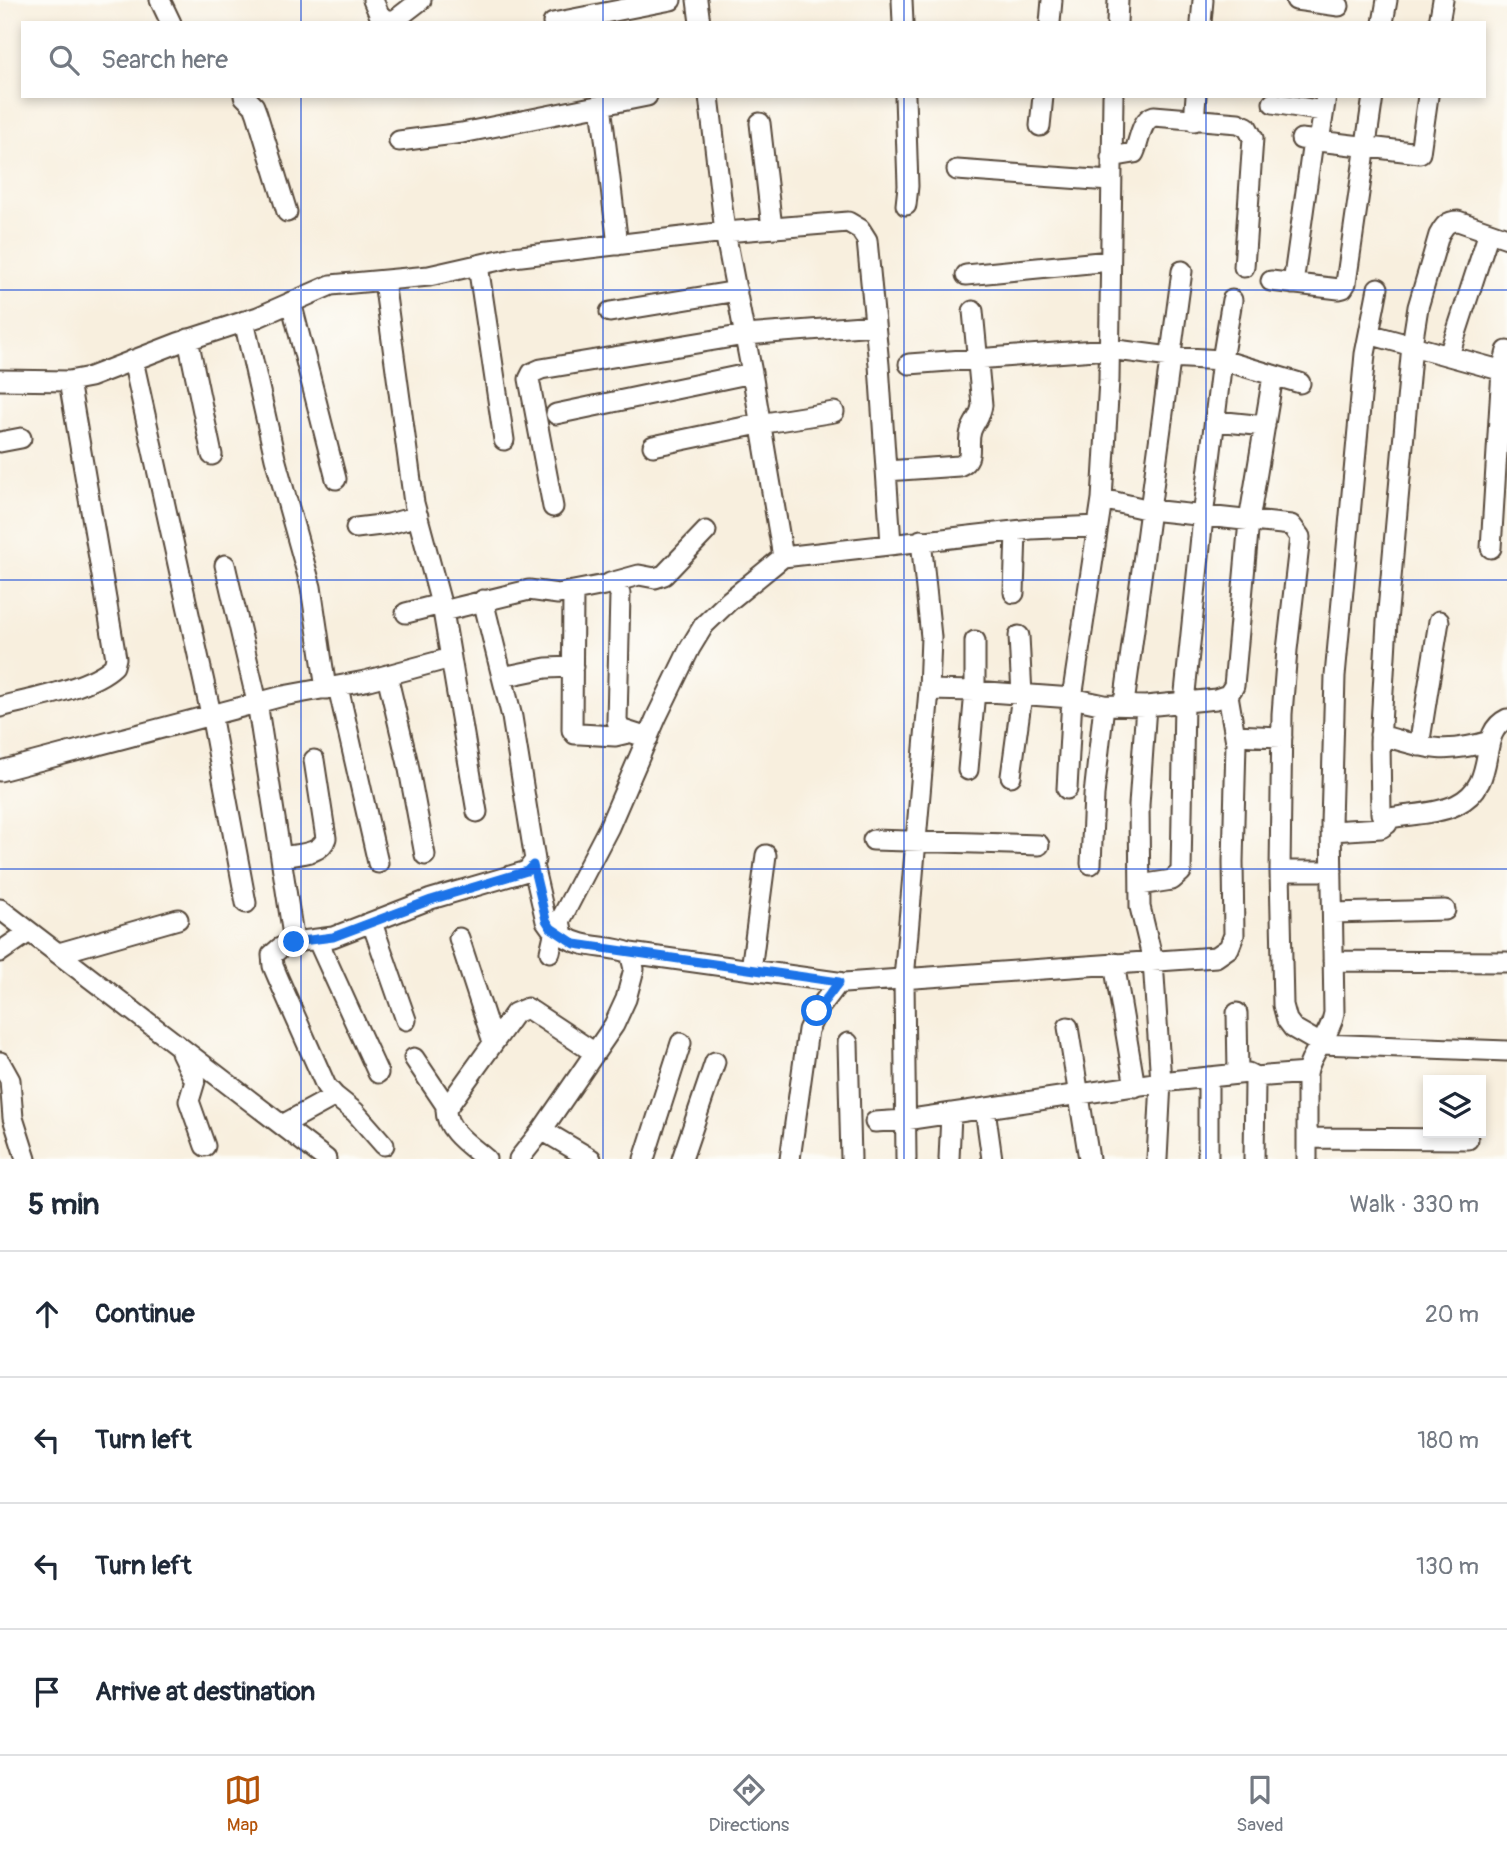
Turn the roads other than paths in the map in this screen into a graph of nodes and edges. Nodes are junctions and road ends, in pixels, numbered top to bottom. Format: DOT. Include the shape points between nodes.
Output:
graph roads {
  1 [pos="160,0"];
  2 [pos="373,0"];
  3 [pos="421,0"];
  4 [pos="671,0"];
  5 [pos="697,0"];
  6 [pos="902,0"];
  7 [pos="1052,0"];
  8 [pos="1118,0"];
  9 [pos="1203,0"];
  10 [pos="1296,0"];
  11 [pos="1387,0"];
  12 [pos="1443,0"];
  13 [pos="637,3"];
  14 [pos="1338,10"];
  15 [pos="170,21"];
  16 [pos="561,21"];
  17 [pos="700,21"];
  18 [pos="903,21"];
  19 [pos="1050,21"];
  20 [pos="1117,21"];
  21 [pos="1201,21"];
  22 [pos="1383,21"];
  23 [pos="1439,21"];
  24 [pos="246,98"];
  25 [pos="637,98"];
  26 [pos="709,98"];
  27 [pos="905,98"];
  28 [pos="1043,98"];
  29 [pos="1113,98"];
  30 [pos="1196,98"];
  31 [pos="1373,98"];
  32 [pos="1428,98"];
  33 [pos="1273,103"];
  34 [pos="1324,104"];
  35 [pos="601,105"];
  36 [pos="1194,121"];
  37 [pos="760,123"];
  38 [pos="1040,126"];
  39 [pos="399,141"];
  40 [pos="1311,141"];
  41 [pos="1367,148"];
  42 [pos="1111,157"];
  43 [pos="957,170"];
  44 [pos="1110,181"];
  45 [pos="906,205"];
  46 [pos="287,212"];
  47 [pos="772,228"];
  48 [pos="725,232"];
  49 [pos="1498,235"];
  50 [pos="618,245"];
  51 [pos="1110,261"];
  52 [pos="478,265"];
  53 [pos="1244,267"];
  54 [pos="1182,271"];
  55 [pos="966,275"];
  56 [pos="384,281"];
  57 [pos="1271,281"];
  58 [pos="1293,284"];
  59 [pos="1378,288"];
  60 [pos="737,291"];
  61 [pos="1232,300"];
  62 [pos="291,302"];
  63 [pos="973,311"];
  64 [pos="610,312"];
  65 [pos="244,321"];
  66 [pos="875,325"];
  67 [pos="1369,334"];
  68 [pos="745,335"];
  69 [pos="188,339"];
  70 [pos="1412,345"];
  71 [pos="1109,349"];
  72 [pos="1449,355"];
  73 [pos="1170,357"];
  74 [pos="979,359"];
  75 [pos="132,360"];
  76 [pos="1222,360"];
  77 [pos="909,364"];
  78 [pos="1505,364"];
  79 [pos="752,373"];
  80 [pos="1273,376"];
  81 [pos="0,380"];
  82 [pos="69,380"];
  83 [pos="1300,383"];
  84 [pos="834,412"];
  85 [pos="556,414"];
  86 [pos="1216,421"];
  87 [pos="760,425"];
  88 [pos="1265,426"];
  89 [pos="21,438"];
  90 [pos="504,440"];
  91 [pos="0,442"];
  92 [pos="653,446"];
  93 [pos="212,455"];
  94 [pos="886,471"];
  95 [pos="336,479"];
  96 [pos="1102,499"];
  97 [pos="553,507"];
  98 [pos="1150,510"];
  99 [pos="418,516"];
  100 [pos="1203,517"];
  101 [pos="1249,521"];
  102 [pos="1098,526"];
  103 [pos="356,527"];
  104 [pos="706,531"];
  105 [pos="1016,531"];
  106 [pos="922,540"];
  107 [pos="891,544"];
  108 [pos="1491,548"];
  109 [pos="783,557"];
  110 [pos="225,565"];
  111 [pos="610,583"];
  112 [pos="573,591"];
  113 [pos="1014,593"];
  114 [pos="483,600"];
  115 [pos="442,607"];
  116 [pos="406,613"];
  117 [pos="1439,621"];
  118 [pos="1019,636"];
  119 [pos="975,641"];
  120 [pos="451,658"];
  121 [pos="573,667"];
  122 [pos="387,675"];
  123 [pos="502,677"];
  124 [pos="332,688"];
  125 [pos="929,690"];
  126 [pos="975,691"];
  127 [pos="1022,695"];
  128 [pos="1228,695"];
  129 [pos="1072,698"];
  130 [pos="257,702"];
  131 [pos="1184,702"];
  132 [pos="1124,704"];
  133 [pos="1104,705"];
  134 [pos="1146,706"];
  135 [pos="0,708"];
  136 [pos="211,714"];
  137 [pos="1507,719"];
  138 [pos="628,733"];
  139 [pos="1235,735"];
  140 [pos="1381,735"];
  141 [pos="1282,737"];
  142 [pos="648,738"];
  143 [pos="1490,741"];
  144 [pos="1419,746"];
  145 [pos="314,760"];
  146 [pos="968,770"];
  147 [pos="0,771"];
  148 [pos="1011,776"];
  149 [pos="1067,789"];
  150 [pos="477,812"];
  151 [pos="1390,818"];
  152 [pos="1331,831"];
  153 [pos="873,840"];
  154 [pos="917,841"];
  155 [pos="1039,845"];
  156 [pos="425,855"];
  157 [pos="766,855"];
  158 [pos="281,857"];
  159 [pos="378,863"];
  160 [pos="1091,864"];
  161 [pos="533,865"];
  162 [pos="1280,871"];
  163 [pos="1332,872"];
  164 [pos="1140,885"];
  165 [pos="246,903"];
  166 [pos="0,909"];
  167 [pos="1445,910"];
  168 [pos="1333,913"];
  169 [pos="178,919"];
  170 [pos="373,923"];
  171 [pos="29,932"];
  172 [pos="559,932"];
  173 [pos="458,938"];
  174 [pos="317,939"];
  175 [pos="294,942"];
  176 [pos="0,952"];
  177 [pos="550,952"];
  178 [pos="59,953"];
  179 [pos="630,953"];
  180 [pos="1153,961"];
  181 [pos="1333,961"];
  182 [pos="1507,962"];
  183 [pos="1114,963"];
  184 [pos="751,970"];
  185 [pos="904,979"];
  186 [pos="839,982"];
  187 [pos="1237,1013"];
  188 [pos="406,1020"];
  189 [pos="1068,1027"];
  190 [pos="493,1042"];
  191 [pos="848,1042"];
  192 [pos="681,1043"];
  193 [pos="1321,1044"];
  194 [pos="179,1048"];
  195 [pos="1507,1051"];
  196 [pos="595,1052"];
  197 [pos="414,1058"];
  198 [pos="0,1062"];
  199 [pos="715,1062"];
  200 [pos="378,1073"];
  201 [pos="1307,1073"];
  202 [pos="1246,1075"];
  203 [pos="1208,1077"];
  204 [pos="1161,1082"];
  205 [pos="1135,1087"];
  206 [pos="1080,1095"];
  207 [pos="335,1096"];
  208 [pos="5,1107"];
  209 [pos="447,1107"];
  210 [pos="985,1109"];
  211 [pos="951,1114"];
  212 [pos="905,1120"];
  213 [pos="876,1122"];
  214 [pos="282,1125"];
  215 [pos="542,1130"];
  216 [pos="1307,1138"];
  217 [pos="1446,1139"];
  218 [pos="1468,1139"];
  219 [pos="384,1145"];
  220 [pos="205,1146"];
  221 [pos="26,1159"];
  222 [pos="326,1159"];
  223 [pos="486,1159"];
  224 [pos="519,1159"];
  225 [pos="591,1159"];
  226 [pos="644,1159"];
  227 [pos="682,1159"];
  228 [pos="790,1159"];
  229 [pos="851,1159"];
  230 [pos="906,1159"];
  231 [pos="949,1159"];
  232 [pos="992,1159"];
  233 [pos="1089,1159"];
  234 [pos="1157,1159"];
  235 [pos="1208,1159"];
  236 [pos="1254,1159"];
  237 [pos="1307,1159"];
  238 [pos="1447,1159"];
  1 -- 15 [label="street"];
  2 -- 3 [label="street" via="385,20 395,20"];
  4 -- 13 [label="street"];
  5 -- 17 [label="street"];
  6 -- 18 [label="street"];
  7 -- 19 [label="street"];
  8 -- 20 [label="street"];
  9 -- 21 [label="street"];
  10 -- 14 [label="street"];
  11 -- 22 [label="street"];
  12 -- 23 [label="street"];
  13 -- 16 [label="street"];
  24 -- 46 [label="street" via="257,114"];
  25 -- 35 [label="street"];
  26 -- 48 [label="street"];
  27 -- 45 [label="street"];
  28 -- 38 [label="street"];
  29 -- 42 [label="street"];
  30 -- 36 [label="street"];
  31 -- 41 [label="street"];
  32 -- 41 [label="street" via="1420,153"];
  33 -- 34 [label="street"];
  34 -- 40 [label="street"];
  35 -- 39 [label="street"];
  35 -- 50 [label="street"];
  36 -- 42 [label="street" via="1148,118 1134,153"];
  36 -- 53 [label="street" via="1238,123 1247,127 1253,138"];
  37 -- 47 [label="street"];
  40 -- 41 [label="street"];
  40 -- 58 [label="street"];
  41 -- 58 [label="street" via="1346,283 1339,289"];
  42 -- 44 [label="street"];
  43 -- 44 [label="street"];
  44 -- 51 [label="street"];
  47 -- 48 [label="street"];
  47 -- 66 [label="street" via="848,222 860,229 867,240"];
  48 -- 50 [label="street"];
  48 -- 60 [label="street"];
  49 -- 70 [label="street" via="1458,221 1444,226 1418,307"];
  49 -- 72 [label="street"];
  50 -- 52 [label="street"];
  51 -- 55 [label="street"];
  51 -- 71 [label="street"];
  52 -- 56 [label="street"];
  52 -- 90 [label="street"];
  54 -- 73 [label="street"];
  56 -- 62 [label="street" via="331,285"];
  56 -- 99 [label="street"];
  57 -- 58 [label="street"];
  59 -- 67 [label="street"];
  60 -- 64 [label="street"];
  60 -- 68 [label="street"];
  61 -- 76 [label="street"];
  62 -- 65 [label="street"];
  62 -- 95 [label="street"];
  63 -- 74 [label="street"];
  65 -- 69 [label="street"];
  65 -- 124 [label="street"];
  66 -- 68 [label="street"];
  66 -- 94 [label="street"];
  67 -- 70 [label="street"];
  67 -- 152 [label="street" via="1335,676"];
  68 -- 79 [label="street"];
  68 -- 97 [label="street" via="532,373 529,379"];
  69 -- 75 [label="street"];
  69 -- 93 [label="street"];
  70 -- 72 [label="street"];
  70 -- 140 [label="street"];
  71 -- 73 [label="street"];
  71 -- 74 [label="street"];
  71 -- 96 [label="street"];
  72 -- 78 [label="street"];
  73 -- 76 [label="street"];
  73 -- 98 [label="street"];
  74 -- 77 [label="street"];
  74 -- 94 [label="street" via="981,414 971,430 966,463"];
  75 -- 82 [label="street"];
  75 -- 136 [label="street"];
  76 -- 80 [label="street"];
  76 -- 86 [label="street"];
  78 -- 108 [label="street"];
  79 -- 85 [label="street"];
  79 -- 87 [label="street"];
  80 -- 83 [label="street"];
  80 -- 88 [label="street"];
  81 -- 82 [label="street"];
  82 -- 135 [label="street" via="116,658 114,666 97,678"];
  84 -- 87 [label="street"];
  86 -- 88 [label="street"];
  86 -- 100 [label="street"];
  87 -- 92 [label="street"];
  87 -- 109 [label="street"];
  88 -- 101 [label="street"];
  89 -- 91 [label="street"];
  94 -- 107 [label="street"];
  96 -- 98 [label="street"];
  96 -- 102 [label="street"];
  98 -- 100 [label="street"];
  98 -- 132 [label="street"];
  99 -- 103 [label="street"];
  99 -- 115 [label="street"];
  100 -- 101 [label="street"];
  100 -- 131 [label="street"];
  101 -- 128 [label="street" via="1234,686"];
  101 -- 141 [label="street" via="1291,525 1300,537"];
  102 -- 105 [label="street"];
  102 -- 129 [label="street"];
  104 -- 111 [label="street" via="664,575 639,575"];
  105 -- 106 [label="street"];
  105 -- 113 [label="street"];
  106 -- 107 [label="street"];
  106 -- 125 [label="street" via="930,613"];
  107 -- 109 [label="street"];
  109 -- 142 [label="street" via="704,625"];
  110 -- 130 [label="street"];
  111 -- 112 [label="street"];
  111 -- 138 [label="street" via="615,583 620,594 617,722"];
  112 -- 114 [label="street" via="550,594 528,590"];
  112 -- 121 [label="street"];
  114 -- 115 [label="street"];
  114 -- 123 [label="street"];
  115 -- 116 [label="street"];
  115 -- 120 [label="street"];
  117 -- 144 [label="street"];
  118 -- 127 [label="street"];
  119 -- 126 [label="street"];
  120 -- 122 [label="street"];
  120 -- 150 [label="street"];
  121 -- 123 [label="street"];
  121 -- 138 [label="street" via="573,732"];
  122 -- 124 [label="street"];
  122 -- 156 [label="street"];
  123 -- 161 [label="street"];
  124 -- 130 [label="street"];
  124 -- 159 [label="street"];
  125 -- 126 [label="street"];
  125 -- 154 [label="street"];
  126 -- 127 [label="street"];
  126 -- 146 [label="street"];
  127 -- 129 [label="street"];
  127 -- 148 [label="street"];
  128 -- 131 [label="street"];
  128 -- 139 [label="street"];
  129 -- 133 [label="street"];
  129 -- 149 [label="street"];
  130 -- 136 [label="street"];
  130 -- 158 [label="street"];
  131 -- 134 [label="street"];
  131 -- 164 [label="street" via="1181,872 1172,880"];
  132 -- 133 [label="street"];
  132 -- 134 [label="street"];
  133 -- 160 [label="street"];
  134 -- 164 [label="street" via="1139,805"];
  136 -- 147 [label="street"];
  136 -- 165 [label="street"];
  137 -- 143 [label="street" via="1497,725"];
  138 -- 142 [label="street"];
  139 -- 141 [label="street"];
  139 -- 180 [label="street" via="1234,935 1229,948 1216,957"];
  140 -- 144 [label="street"];
  140 -- 151 [label="street" via="1380,809"];
  141 -- 162 [label="street"];
  142 -- 172 [label="street"];
  143 -- 144 [label="street" via="1450,750"];
  143 -- 151 [label="street" via="1485,774 1463,799 1445,808"];
  145 -- 158 [label="street" via="324,845"];
  151 -- 152 [label="street" via="1381,828"];
  152 -- 163 [label="street"];
  153 -- 154 [label="street"];
  154 -- 155 [label="street"];
  154 -- 185 [label="street"];
  157 -- 184 [label="street"];
  158 -- 175 [label="street"];
  161 -- 170 [label="street" via="527,871"];
  161 -- 172 [label="street" via="546,920"];
  162 -- 163 [label="street"];
  162 -- 193 [label="street" via="1283,1005 1293,1028"];
  163 -- 168 [label="street"];
  164 -- 180 [label="street" via="1143,927"];
  166 -- 171 [label="street"];
  167 -- 168 [label="street"];
  168 -- 181 [label="street"];
  169 -- 178 [label="street"];
  170 -- 174 [label="street"];
  170 -- 188 [label="street"];
  171 -- 176 [label="street"];
  171 -- 178 [label="street"];
  172 -- 177 [label="street"];
  172 -- 179 [label="street" via="575,944"];
  173 -- 190 [label="street"];
  174 -- 175 [label="street"];
  174 -- 200 [label="street"];
  175 -- 207 [label="street" via="272,956 273,966 326,1086"];
  178 -- 194 [label="street"];
  179 -- 184 [label="street"];
  179 -- 196 [label="street" via="634,969 626,999"];
  180 -- 183 [label="street"];
  180 -- 204 [label="street"];
  181 -- 182 [label="street"];
  181 -- 193 [label="street" via="1334,1013"];
  183 -- 185 [label="street"];
  183 -- 205 [label="street"];
  184 -- 186 [label="street"];
  185 -- 186 [label="street"];
  185 -- 212 [label="street"];
  186 -- 228 [label="street" via="808,1030"];
  187 -- 202 [label="street"];
  189 -- 206 [label="street"];
  190 -- 196 [label="street" via="515,1013 530,1002"];
  190 -- 209 [label="street"];
  191 -- 229 [label="street"];
  192 -- 226 [label="street"];
  193 -- 195 [label="street"];
  193 -- 201 [label="street"];
  194 -- 214 [label="street"];
  194 -- 220 [label="street" via="195,1081 189,1101"];
  196 -- 215 [label="street"];
  197 -- 209 [label="street"];
  198 -- 208 [label="street" via="13,1092"];
  199 -- 227 [label="street"];
  201 -- 202 [label="street"];
  201 -- 216 [label="street"];
  202 -- 203 [label="street"];
  202 -- 236 [label="street"];
  203 -- 204 [label="street"];
  203 -- 235 [label="street"];
  204 -- 205 [label="street"];
  204 -- 234 [label="street"];
  205 -- 206 [label="street"];
  206 -- 210 [label="street"];
  206 -- 233 [label="street"];
  207 -- 214 [label="street"];
  207 -- 219 [label="street"];
  208 -- 221 [label="street"];
  209 -- 223 [label="street" via="451,1127"];
  210 -- 211 [label="street"];
  210 -- 232 [label="street"];
  211 -- 212 [label="street"];
  211 -- 231 [label="street"];
  212 -- 213 [label="street"];
  212 -- 230 [label="street"];
  214 -- 222 [label="street"];
  215 -- 224 [label="street"];
  215 -- 225 [label="street"];
  216 -- 217 [label="street"];
  216 -- 237 [label="street"];
  217 -- 218 [label="street"];
  217 -- 238 [label="street"];
}
